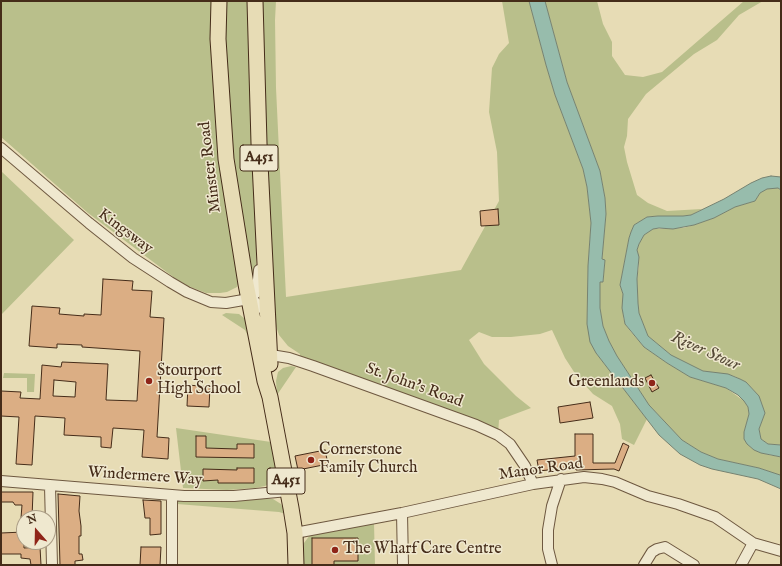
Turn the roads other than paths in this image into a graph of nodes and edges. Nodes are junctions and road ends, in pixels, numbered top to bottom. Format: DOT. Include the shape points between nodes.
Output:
graph roads {
  1 [pos="219,1"];
  2 [pos="255,1"];
  3 [pos="259,143"];
  4 [pos="1,148"];
  5 [pos="249,299"];
  6 [pos="267,315"];
  7 [pos="265,354"];
  8 [pos="561,479"];
  9 [pos="1,482"];
  10 [pos="533,484"];
  11 [pos="50,486"];
  12 [pos="288,491"];
  13 [pos="172,495"];
  14 [pos="402,513"];
  15 [pos="295,533"];
  16 [pos="753,543"];
  17 [pos="781,550"];
  18 [pos="52,565"];
  19 [pos="172,565"];
  20 [pos="296,565"];
  21 [pos="403,565"];
  22 [pos="552,565"];
  23 [pos="644,565"];
  24 [pos="694,565"];
  25 [pos="741,565"];
  1 -- 5 [label="main road, Minster Road / A451" via="218,39 226,159"];
  2 -- 3 [label="main road, Minster Road / A451"];
  3 -- 5 [label="street" via="253,170 259,280 255,294"];
  3 -- 6 [label="main road, Minster Road / A451"];
  4 -- 5 [label="street, Kingsway" via="133,258 170,282 194,296 211,302 226,303"];
  5 -- 6 [label="street" via="259,305"];
  5 -- 7 [label="main road, Minster Road / A451"];
  6 -- 7 [label="main road, Minster Road / A451"];
  7 -- 10 [label="street, St. John's Road" via="289,358 320,368 498,435 510,444 525,466"];
  7 -- 12 [label="main road, Minster Road / A451" via="265,381"];
  8 -- 10 [label="street, Manor Road"];
  8 -- 16 [label="street, Manor Road" via="584,477 615,482 648,496 715,517"];
  8 -- 22 [label="street" via="552,506 548,530 548,548"];
  9 -- 11 [label="street, Windermere Way"];
  10 -- 14 [label="street, Manor Road"];
  11 -- 13 [label="street, Windermere Way"];
  11 -- 18 [label="street"];
  12 -- 13 [label="street, Windermere Way" via="234,496"];
  12 -- 15 [label="main road, Minster Road / A451"];
  13 -- 19 [label="street"];
  14 -- 15 [label="street, Manor Road"];
  14 -- 21 [label="street"];
  15 -- 20 [label="main road, Minster Road / A451"];
  16 -- 17 [label="street, Manor Road"];
  16 -- 25 [label="street"];
  23 -- 24 [label="street" via="652,552 665,547"];
}
